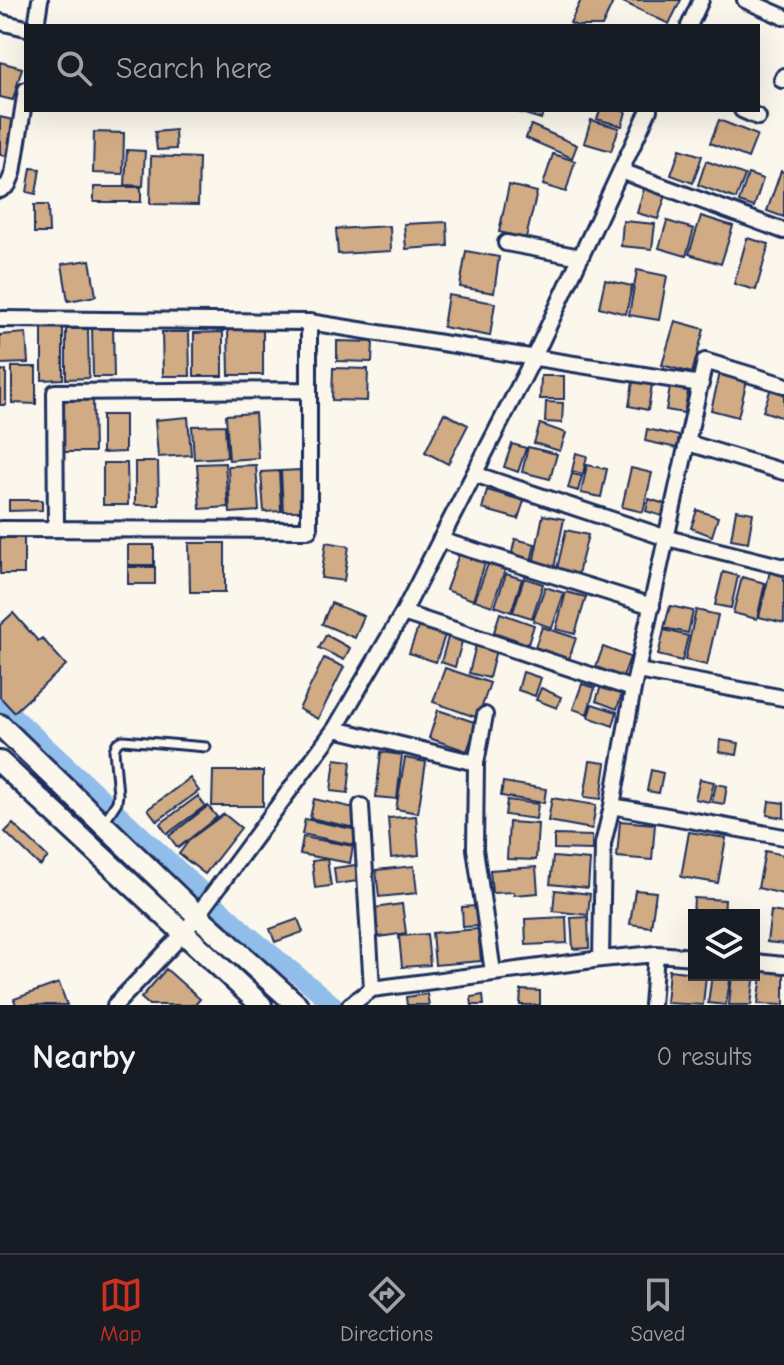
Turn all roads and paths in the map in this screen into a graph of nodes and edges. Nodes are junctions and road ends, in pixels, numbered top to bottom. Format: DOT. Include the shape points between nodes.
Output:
graph roads {
  1 [pos="40,0"];
  2 [pos="701,0"];
  3 [pos="745,0"];
  4 [pos="783,14"];
  5 [pos="0,22"];
  6 [pos="36,24"];
  7 [pos="690,24"];
  8 [pos="24,28"];
  9 [pos="24,103"];
  10 [pos="648,112"];
  11 [pos="747,112"];
  12 [pos="758,117"];
  13 [pos="621,171"];
  14 [pos="0,190"];
  15 [pos="784,231"];
  16 [pos="506,243"];
  17 [pos="581,257"];
  18 [pos="0,319"];
  19 [pos="309,322"];
  20 [pos="534,357"];
  21 [pos="701,384"];
  22 [pos="784,385"];
  23 [pos="309,390"];
  24 [pos="688,443"];
  25 [pos="784,472"];
  26 [pos="474,474"];
  27 [pos="0,529"];
  28 [pos="56,529"];
  29 [pos="667,538"];
  30 [pos="440,540"];
  31 [pos="784,567"];
  32 [pos="652,606"];
  33 [pos="403,613"];
  34 [pos="638,671"];
  35 [pos="633,689"];
  36 [pos="784,698"];
  37 [pos="485,715"];
  38 [pos="0,725"];
  39 [pos="335,729"];
  40 [pos="206,747"];
  41 [pos="0,762"];
  42 [pos="476,763"];
  43 [pos="361,806"];
  44 [pos="612,806"];
  45 [pos="107,817"];
  46 [pos="784,837"];
  47 [pos="202,910"];
  48 [pos="184,933"];
  49 [pos="656,954"];
  50 [pos="688,957"];
  51 [pos="601,959"];
  52 [pos="760,963"];
  53 [pos="784,965"];
  54 [pos="493,972"];
  55 [pos="372,989"];
  56 [pos="115,1005"];
  57 [pos="261,1005"];
  58 [pos="297,1005"];
  59 [pos="351,1005"];
  60 [pos="652,1005"];
  1 -- 6 [label="street"];
  2 -- 7 [label="street"];
  3 -- 4 [label="street"];
  5 -- 8 [label="street"];
  9 -- 14 [label="street" via="13,173"];
  10 -- 13 [label="street"];
  11 -- 12 [label="street"];
  13 -- 15 [label="street"];
  13 -- 17 [label="street"];
  16 -- 17 [label="street"];
  17 -- 20 [label="street"];
  18 -- 19 [label="street"];
  19 -- 20 [label="street"];
  19 -- 23 [label="street"];
  20 -- 21 [label="street"];
  20 -- 26 [label="street"];
  21 -- 22 [label="street" via="705,361"];
  21 -- 24 [label="street"];
  23 -- 28 [label="street" via="55,392"];
  23 -- 28 [label="street" via="309,530"];
  24 -- 25 [label="street"];
  24 -- 29 [label="street"];
  26 -- 29 [label="street"];
  26 -- 30 [label="street"];
  27 -- 28 [label="street"];
  29 -- 31 [label="street"];
  29 -- 32 [label="street"];
  30 -- 32 [label="street"];
  30 -- 33 [label="street"];
  32 -- 34 [label="street"];
  33 -- 35 [label="street"];
  33 -- 39 [label="street"];
  34 -- 35 [label="street"];
  34 -- 36 [label="street"];
  35 -- 44 [label="street"];
  37 -- 42 [label="street"];
  38 -- 45 [label="main road"];
  39 -- 42 [label="street"];
  39 -- 47 [label="street"];
  40 -- 45 [label="lane" via="117,743 117,802"];
  41 -- 48 [label="main road"];
  42 -- 54 [label="street" via="475,849"];
  43 -- 55 [label="street"];
  44 -- 46 [label="street"];
  44 -- 51 [label="street" via="603,844"];
  45 -- 47 [label="main road"];
  47 -- 48 [label="street"];
  47 -- 58 [label="main road"];
  48 -- 56 [label="street"];
  48 -- 57 [label="main road"];
  49 -- 50 [label="street"];
  49 -- 51 [label="street"];
  49 -- 60 [label="street"];
  51 -- 54 [label="street"];
  52 -- 53 [label="street"];
  54 -- 55 [label="street"];
  55 -- 59 [label="street"];
}
